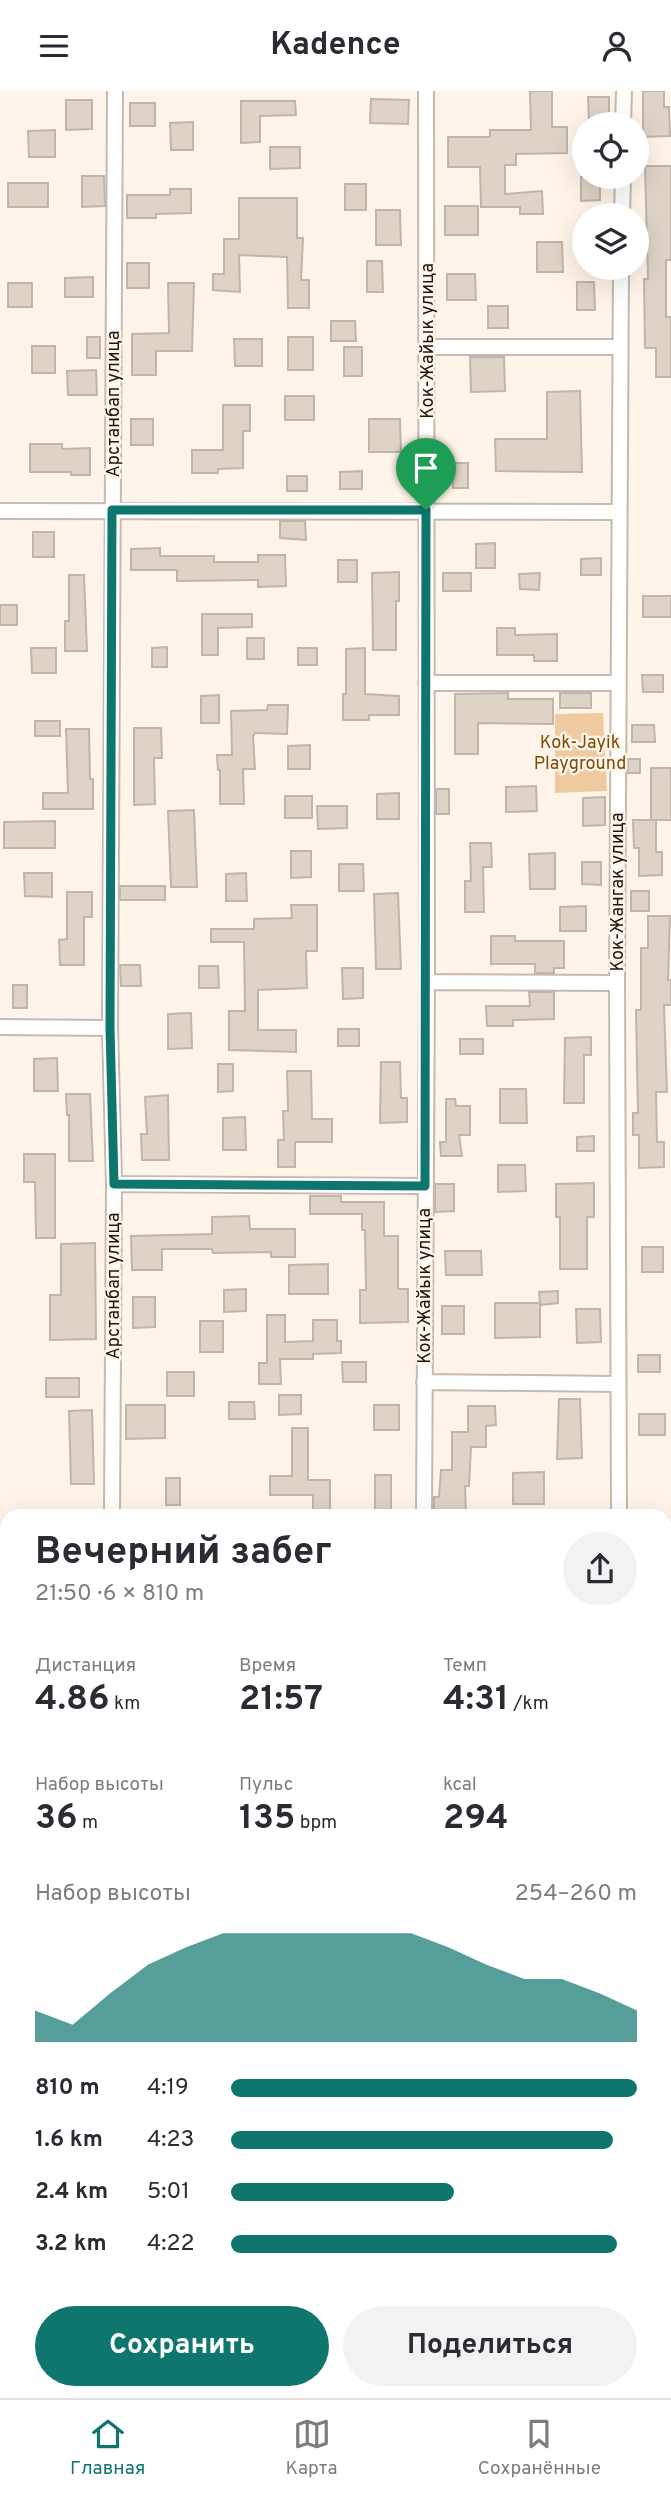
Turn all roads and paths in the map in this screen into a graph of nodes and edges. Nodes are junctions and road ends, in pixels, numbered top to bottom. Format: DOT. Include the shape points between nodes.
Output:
graph roads {
  1 [pos="115,91"];
  2 [pos="426,91"];
  3 [pos="624,91"];
  4 [pos="624,112"];
  5 [pos="621,280"];
  6 [pos="427,347"];
  7 [pos="619,347"];
  8 [pos="112,510"];
  9 [pos="426,510"];
  10 [pos="0,511"];
  11 [pos="619,512"];
  12 [pos="426,683"];
  13 [pos="618,683"];
  14 [pos="427,982"];
  15 [pos="617,983"];
  16 [pos="0,1027"];
  17 [pos="110,1028"];
  18 [pos="114,1184"];
  19 [pos="425,1186"];
  20 [pos="424,1383"];
  21 [pos="617,1384"];
  22 [pos="113,1509"];
  23 [pos="424,1509"];
  24 [pos="619,1509"];
  1 -- 8 [label="street, Арстанбап улица"];
  2 -- 6 [label="street, Кок-Жайык улица"];
  3 -- 4 [label="street"];
  5 -- 7 [label="street, Кок-Жангак улица"];
  6 -- 7 [label="street"];
  6 -- 9 [label="street, Кок-Жайык улица"];
  7 -- 11 [label="street, Кок-Жангак улица"];
  8 -- 9 [label="street"];
  8 -- 10 [label="street"];
  8 -- 17 [label="street, Арстанбап улица"];
  9 -- 11 [label="street"];
  9 -- 12 [label="street, Кок-Жайык улица"];
  11 -- 13 [label="street, Кок-Жангак улица"];
  12 -- 13 [label="street"];
  12 -- 14 [label="street, Кок-Жайык улица"];
  13 -- 15 [label="street, Кок-Жангак улица"];
  14 -- 15 [label="street"];
  14 -- 19 [label="street, Кок-Жайык улица"];
  15 -- 21 [label="street, Кок-Жангак улица"];
  16 -- 17 [label="street"];
  17 -- 18 [label="street, Арстанбап улица"];
  18 -- 19 [label="street"];
  18 -- 22 [label="street, Арстанбап улица"];
  19 -- 20 [label="street, Кок-Жайык улица"];
  20 -- 21 [label="street"];
  20 -- 23 [label="street, Кок-Жайык улица"];
  21 -- 24 [label="street, Кок-Жангак улица"];
}
